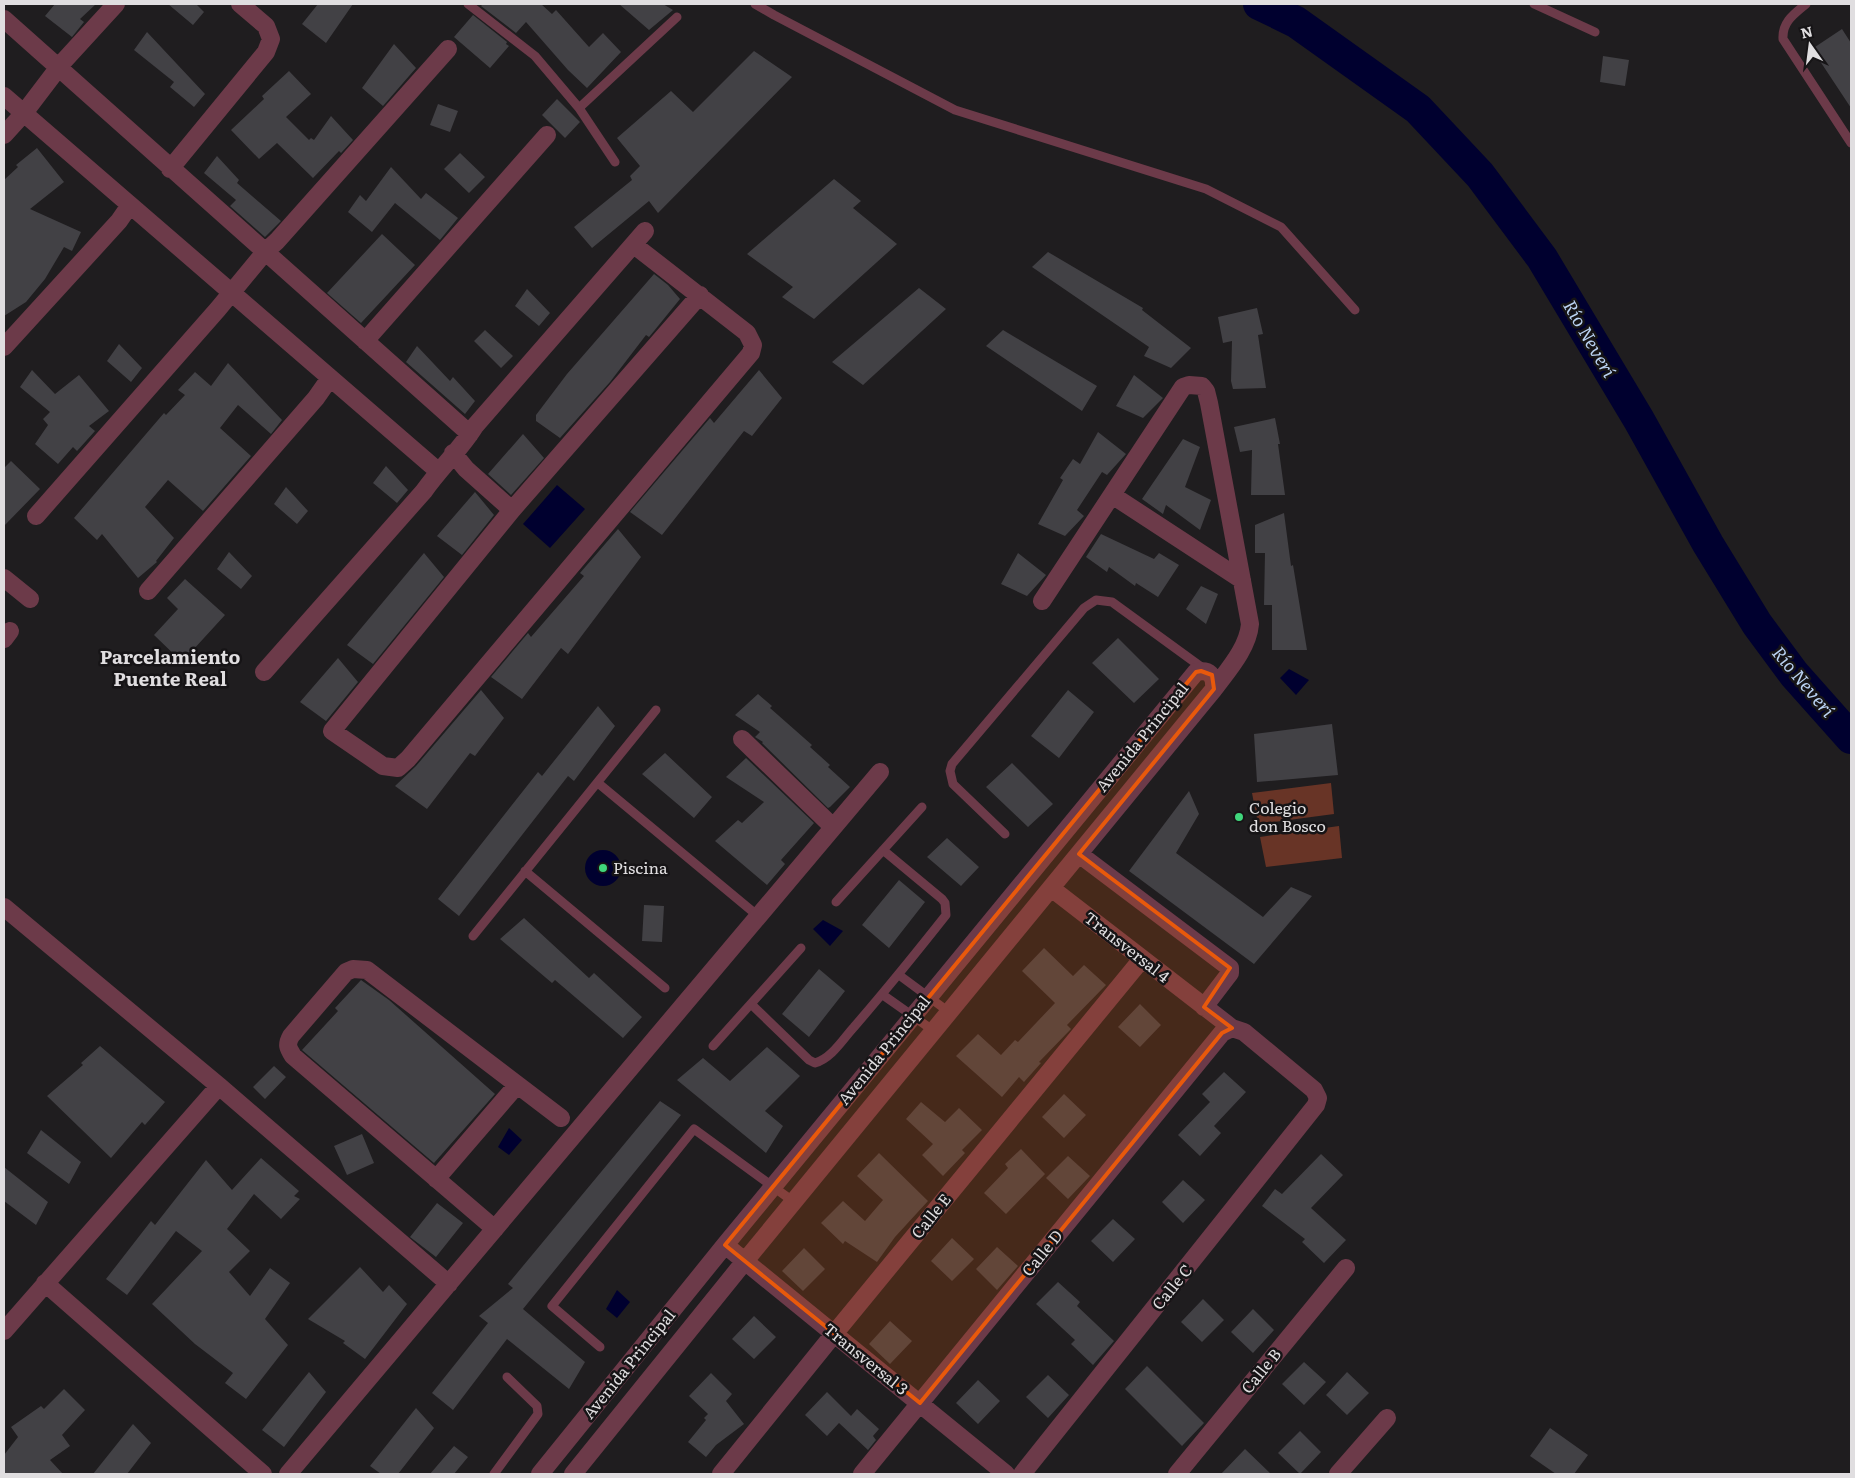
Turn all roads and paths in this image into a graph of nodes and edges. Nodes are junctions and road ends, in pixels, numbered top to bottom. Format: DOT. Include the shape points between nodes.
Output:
graph roads {
  1 [pos="116,4"];
  2 [pos="240,4"];
  3 [pos="468,4"];
  4 [pos="755,4"];
  5 [pos="1534,4"];
  6 [pos="1806,4"];
  7 [pos="677,17"];
  8 [pos="4,19"];
  9 [pos="1595,32"];
  10 [pos="448,48"];
  11 [pos="59,68"];
  12 [pos="4,96"];
  13 [pos="579,108"];
  14 [pos="24,113"];
  15 [pos="4,135"];
  16 [pos="547,135"];
  17 [pos="1851,142"];
  18 [pos="615,162"];
  19 [pos="170,168"];
  20 [pos="130,205"];
  21 [pos="265,252"];
  22 [pos="231,292"];
  23 [pos="700,295"];
  24 [pos="1355,310"];
  25 [pos="365,341"];
  26 [pos="4,347"];
  27 [pos="330,378"];
  28 [pos="470,434"];
  29 [pos="453,453"];
  30 [pos="438,471"];
  31 [pos="1112,495"];
  32 [pos="512,510"];
  33 [pos="36,516"];
  34 [pos="4,578"];
  35 [pos="1242,580"];
  36 [pos="148,591"];
  37 [pos="30,599"];
  38 [pos="1042,601"];
  39 [pos="1207,671"];
  40 [pos="264,672"];
  41 [pos="1214,689"];
  42 [pos="656,710"];
  43 [pos="742,739"];
  44 [pos="880,772"];
  45 [pos="598,783"];
  46 [pos="922,807"];
  47 [pos="833,827"];
  48 [pos="1005,834"];
  49 [pos="883,850"];
  50 [pos="1079,854"];
  51 [pos="525,871"];
  52 [pos="1051,888"];
  53 [pos="836,902"];
  54 [pos="4,907"];
  55 [pos="758,916"];
  56 [pos="473,936"];
  57 [pos="801,948"];
  58 [pos="1142,959"];
  59 [pos="899,975"];
  60 [pos="665,988"];
  61 [pos="882,995"];
  62 [pos="929,996"];
  63 [pos="751,1004"];
  64 [pos="1204,1007"];
  65 [pos="949,1012"];
  66 [pos="912,1016"];
  67 [pos="1227,1030"];
  68 [pos="934,1031"];
  69 [pos="713,1046"];
  70 [pos="517,1084"];
  71 [pos="219,1086"];
  72 [pos="1318,1098"];
  73 [pos="561,1118"];
  74 [pos="436,1179"];
  75 [pos="772,1187"];
  76 [pos="794,1202"];
  77 [pos="494,1229"];
  78 [pos="725,1245"];
  79 [pos="745,1261"];
  80 [pos="1346,1268"];
  81 [pos="46,1283"];
  82 [pos="449,1284"];
  83 [pos="4,1331"];
  84 [pos="834,1334"];
  85 [pos="600,1347"];
  86 [pos="507,1377"];
  87 [pos="920,1403"];
  88 [pos="1387,1418"];
  89 [pos="263,1474"];
  90 [pos="288,1474"];
  91 [pos="494,1474"];
  92 [pos="540,1474"];
  93 [pos="573,1474"];
  94 [pos="721,1474"];
  95 [pos="862,1474"];
  96 [pos="1006,1474"];
  97 [pos="1022,1474"];
  98 [pos="1177,1474"];
  99 [pos="1338,1474"];
  1 -- 11 [label="street"];
  2 -- 19 [label="street" via="266,26 271,40 266,52"];
  3 -- 13 [label="lane" via="535,56"];
  4 -- 24 [label="lane" via="955,110 1206,189 1281,226"];
  5 -- 9 [label="lane"];
  6 -- 17 [label="lane" via="1789,18 1782,31 1783,39"];
  7 -- 13 [label="lane"];
  8 -- 11 [label="street"];
  10 -- 21 [label="street"];
  11 -- 14 [label="street"];
  11 -- 19 [label="street"];
  12 -- 14 [label="street"];
  13 -- 18 [label="lane"];
  14 -- 15 [label="street"];
  14 -- 20 [label="street"];
  16 -- 25 [label="street"];
  19 -- 21 [label="street"];
  20 -- 22 [label="street"];
  20 -- 26 [label="street"];
  21 -- 22 [label="street"];
  21 -- 25 [label="street"];
  22 -- 27 [label="street"];
  22 -- 33 [label="street"];
  23 -- 28 [label="street" via="640,238"];
  23 -- 32 [label="street"];
  23 -- 32 [label="street" via="747,333 753,345 751,353 408,759 398,768 383,766 332,731"];
  25 -- 28 [label="street"];
  27 -- 30 [label="street"];
  27 -- 36 [label="street"];
  28 -- 29 [label="street"];
  29 -- 30 [label="street"];
  29 -- 32 [label="street" via="466,470"];
  30 -- 40 [label="street" via="424,491"];
  31 -- 35 [label="street"];
  31 -- 35 [label="street" via="1182,387 1189,384 1202,386 1210,403"];
  31 -- 38 [label="street"];
  34 -- 37 [label="street"];
  35 -- 41 [label="street" via="1249,635"];
  39 -- 41 [label="street, Avenida Principal" via="1215,681"];
  39 -- 48 [label="lane" via="1112,602 1096,600 1084,608 952,764 953,784"];
  39 -- 62 [label="street, Avenida Principal" via="1196,672"];
  41 -- 50 [label="street, Avenida Principal"];
  42 -- 45 [label="lane"];
  43 -- 47 [label="street"];
  44 -- 47 [label="street"];
  45 -- 51 [label="lane"];
  45 -- 55 [label="lane"];
  46 -- 49 [label="lane"];
  47 -- 55 [label="street"];
  49 -- 53 [label="lane"];
  49 -- 59 [label="lane" via="942,899 946,909 946,915"];
  50 -- 52 [label="street, Avenida Principal"];
  50 -- 64 [label="street" via="1230,968 1230,973"];
  51 -- 56 [label="lane"];
  51 -- 60 [label="lane"];
  52 -- 58 [label="street, Transversal 4"];
  52 -- 65 [label="street, Avenida Principal"];
  54 -- 71 [label="street"];
  55 -- 77 [label="street"];
  57 -- 63 [label="lane"];
  58 -- 64 [label="street, Transversal 4"];
  58 -- 84 [label="street, Calle E"];
  59 -- 61 [label="lane"];
  59 -- 62 [label="lane"];
  61 -- 63 [label="lane" via="832,1052 815,1063"];
  61 -- 66 [label="lane"];
  62 -- 65 [label="lane"];
  62 -- 66 [label="street, Avenida Principal"];
  63 -- 69 [label="lane"];
  64 -- 67 [label="street, Transversal 4"];
  65 -- 68 [label="street, Avenida Principal"];
  66 -- 68 [label="lane"];
  66 -- 75 [label="street, Avenida Principal"];
  67 -- 72 [label="street, Transversal 4" via="1244,1032 1314,1090"];
  67 -- 87 [label="street, Calle D"];
  68 -- 76 [label="street, Avenida Principal"];
  70 -- 73 [label="street"];
  70 -- 74 [label="street"];
  70 -- 74 [label="street" via="367,970 346,972 291,1036 288,1048 293,1056"];
  71 -- 81 [label="street"];
  71 -- 82 [label="street"];
  72 -- 97 [label="street, Calle C" via="1316,1105"];
  74 -- 77 [label="street"];
  75 -- 76 [label="lane"];
  75 -- 78 [label="street, Avenida Principal"];
  75 -- 85 [label="lane" via="694,1129 552,1306"];
  76 -- 79 [label="street, Avenida Principal"];
  77 -- 82 [label="street"];
  78 -- 79 [label="street, Transversal 3"];
  78 -- 92 [label="street, Avenida Principal"];
  79 -- 84 [label="street, Transversal 3"];
  79 -- 93 [label="street, Avenida Principal"];
  80 -- 98 [label="street, Calle B"];
  81 -- 83 [label="street"];
  81 -- 89 [label="street"];
  82 -- 90 [label="street"];
  84 -- 87 [label="street, Transversal 3"];
  84 -- 94 [label="street, Calle E"];
  86 -- 91 [label="lane" via="537,1406 538,1414"];
  87 -- 95 [label="street, Calle D"];
  87 -- 96 [label="street, Transversal 3"];
  88 -- 99 [label="street"];
}
